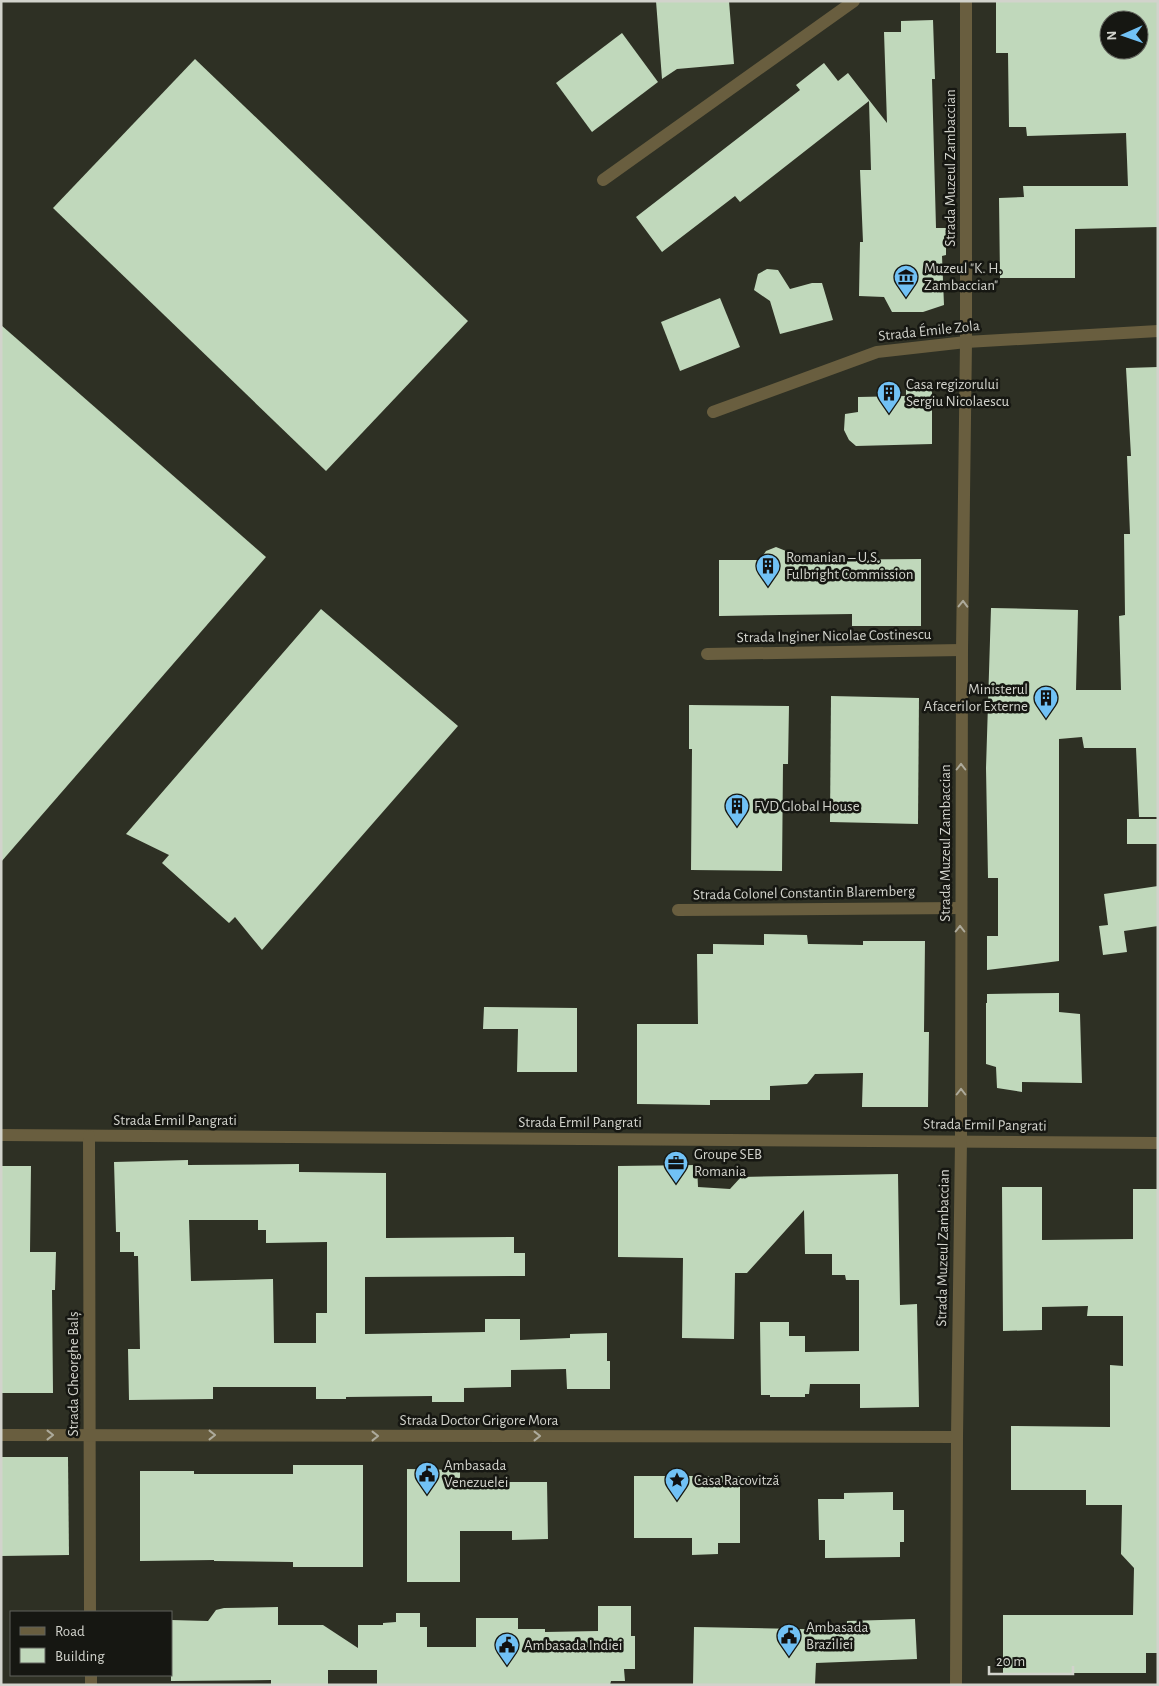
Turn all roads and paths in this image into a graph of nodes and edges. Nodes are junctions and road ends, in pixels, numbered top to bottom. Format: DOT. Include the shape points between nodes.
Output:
graph roads {
  1 [pos="854,1"];
  2 [pos="966,1"];
  3 [pos="603,180"];
  4 [pos="1158,331"];
  5 [pos="966,342"];
  6 [pos="713,412"];
  7 [pos="962,650"];
  8 [pos="707,654"];
  9 [pos="960,908"];
  10 [pos="678,910"];
  11 [pos="1,1135"];
  12 [pos="89,1136"];
  13 [pos="960,1140"];
  14 [pos="1158,1143"];
  15 [pos="1,1435"];
  16 [pos="89,1435"];
  17 [pos="957,1437"];
  18 [pos="90,1611"];
  19 [pos="956,1685"];
  1 -- 3 [label="street"];
  2 -- 5 [label="street, Strada Muzeul Zambaccian"];
  4 -- 5 [label="street, Strada Émile Zola"];
  5 -- 6 [label="street, Strada Émile Zola" via="877,352"];
  7 -- 5 [label="street, Strada Muzeul Zambaccian, one-way"];
  7 -- 8 [label="street, Strada Inginer Nicolae Costinescu"];
  9 -- 7 [label="street, Strada Muzeul Zambaccian, one-way"];
  9 -- 10 [label="street, Strada Colonel Constantin Blaremberg"];
  13 -- 9 [label="street, Strada Muzeul Zambaccian, one-way"];
  11 -- 12 [label="street, Strada Ermil Pangrati"];
  12 -- 13 [label="street, Strada Ermil Pangrati"];
  12 -- 16 [label="street, Strada Gheorghe Balș"];
  13 -- 14 [label="street, Strada Ermil Pangrati"];
  13 -- 17 [label="street, Strada Muzeul Zambaccian"];
  15 -- 16 [label="street, Strada Doctor Grigore Mora, one-way"];
  16 -- 17 [label="street, Strada Doctor Grigore Mora, one-way"];
  16 -- 18 [label="street, Strada Gheorghe Balș"];
  17 -- 19 [label="street, Strada Muzeul Zambaccian"];
}
